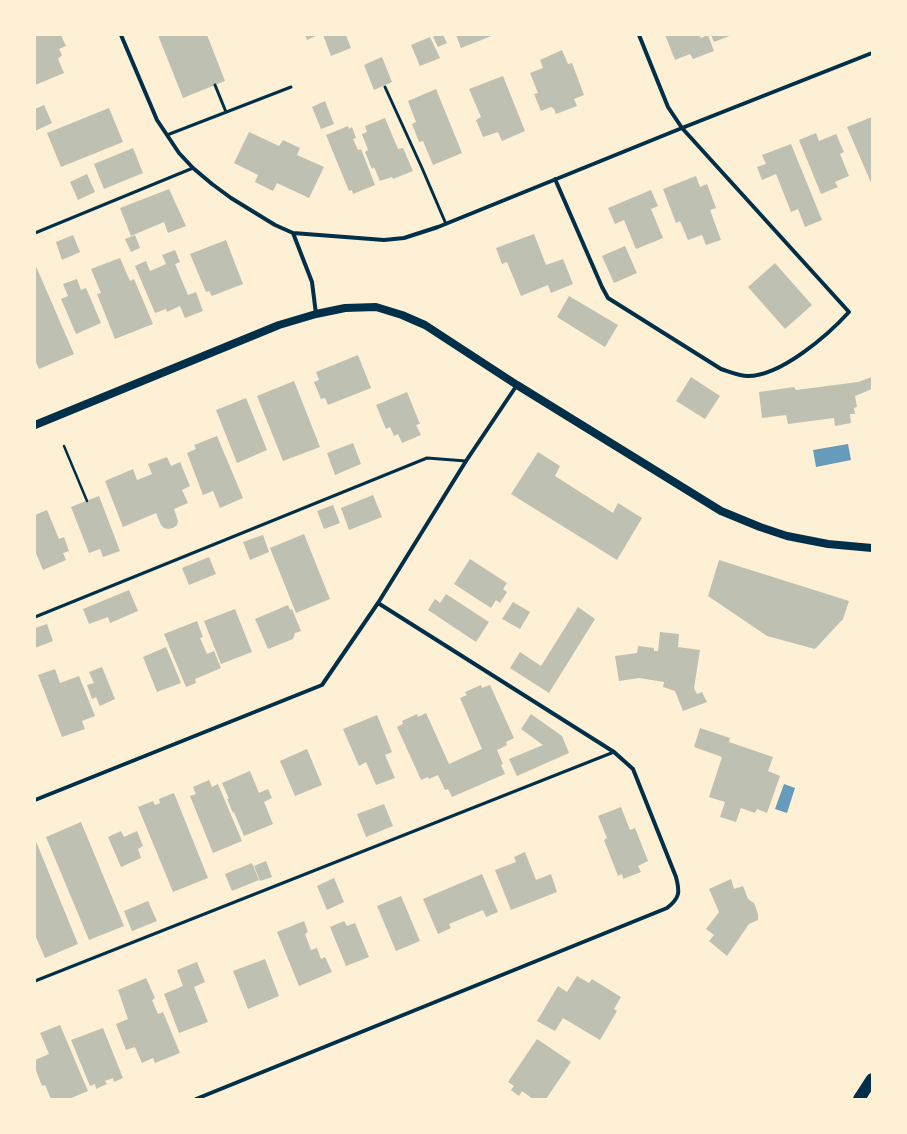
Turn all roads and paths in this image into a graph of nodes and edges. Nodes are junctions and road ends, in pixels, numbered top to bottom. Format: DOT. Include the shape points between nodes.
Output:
graph roads {
  1 [pos="121,35"];
  2 [pos="639,35"];
  3 [pos="872,52"];
  4 [pos="215,85"];
  5 [pos="291,87"];
  6 [pos="385,87"];
  7 [pos="226,112"];
  8 [pos="682,128"];
  9 [pos="167,135"];
  10 [pos="193,168"];
  11 [pos="555,179"];
  12 [pos="446,224"];
  13 [pos="35,233"];
  14 [pos="294,233"];
  15 [pos="316,314"];
  16 [pos="516,385"];
  17 [pos="35,425"];
  18 [pos="64,446"];
  19 [pos="466,461"];
  20 [pos="87,501"];
  21 [pos="872,548"];
  22 [pos="378,603"];
  23 [pos="35,617"];
  24 [pos="614,752"];
  25 [pos="35,800"];
  26 [pos="35,981"];
  27 [pos="872,1079"];
  28 [pos="203,1097"];
  29 [pos="196,1099"];
  30 [pos="859,1099"];
  1 -- 9 [label="street" via="157,120"];
  2 -- 8 [label="street" via="668,107"];
  3 -- 8 [label="street"];
  4 -- 7 [label="lane"];
  5 -- 7 [label="lane"];
  6 -- 12 [label="lane"];
  7 -- 9 [label="lane"];
  8 -- 11 [label="street"];
  8 -- 11 [label="street" via="849,312 793,359 775,369 748,376 721,369 608,298"];
  9 -- 10 [label="street"];
  10 -- 13 [label="lane"];
  10 -- 14 [label="street" via="231,198 275,225"];
  11 -- 12 [label="street"];
  12 -- 14 [label="street" via="404,238 384,240"];
  14 -- 15 [label="street" via="311,277"];
  15 -- 16 [label="main road" via="345,308 376,307 402,315 425,325"];
  15 -- 17 [label="main road" via="280,325"];
  16 -- 19 [label="street"];
  16 -- 21 [label="main road" via="721,512 787,536 828,544"];
  18 -- 20 [label="path"];
  19 -- 22 [label="street"];
  19 -- 23 [label="lane" via="427,458"];
  22 -- 24 [label="street"];
  22 -- 25 [label="street" via="322,685"];
  24 -- 26 [label="lane"];
  24 -- 28 [label="street" via="633,770 679,887 679,894 667,908"];
  27 -- 30 [label="highway"];
  28 -- 29 [label="street"];
}
